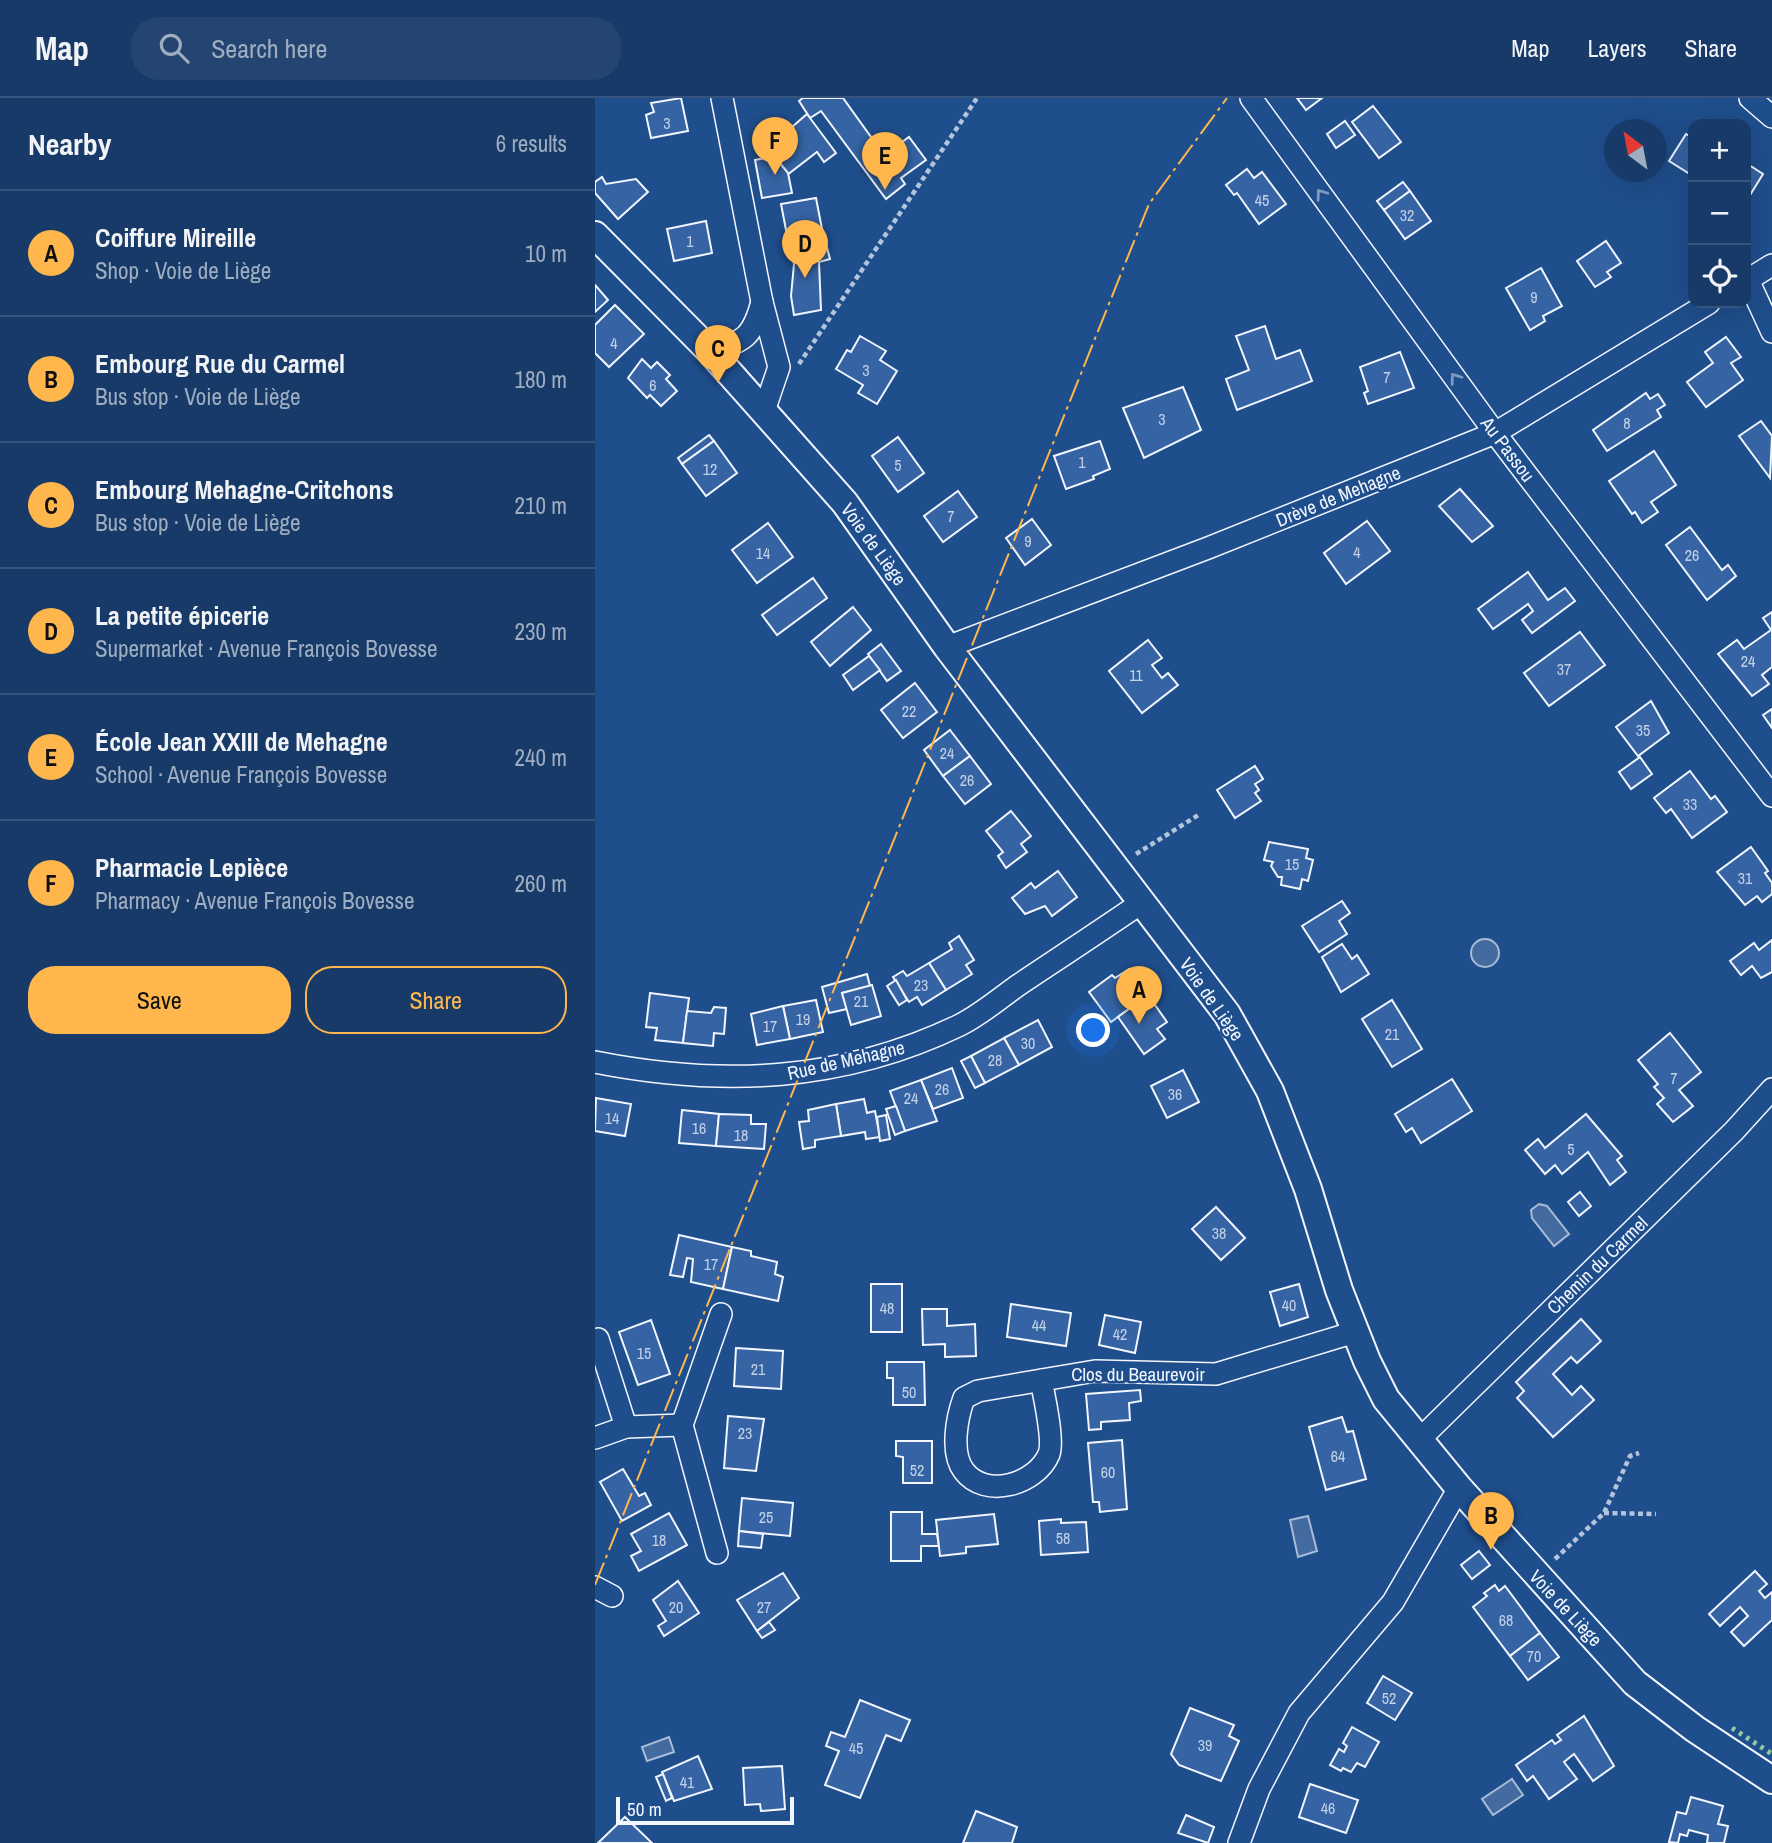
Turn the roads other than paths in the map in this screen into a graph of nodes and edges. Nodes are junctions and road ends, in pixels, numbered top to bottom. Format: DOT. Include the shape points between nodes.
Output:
graph roads {
  1 [pos="722,98"];
  2 [pos="1251,98"];
  3 [pos="1750,98"];
  4 [pos="1772,117"];
  5 [pos="595,234"];
  6 [pos="1772,265"];
  7 [pos="1751,278"];
  8 [pos="1751,288"];
  9 [pos="762,302"];
  10 [pos="1701,308"];
  11 [pos="1772,332"];
  12 [pos="711,352"];
  13 [pos="764,411"];
  14 [pos="1495,433"];
  15 [pos="947,646"];
  16 [pos="1772,796"];
  17 [pos="1141,902"];
  18 [pos="595,1062"];
  19 [pos="1772,1089"];
  20 [pos="720,1314"];
  21 [pos="1355,1332"];
  22 [pos="598,1339"];
  23 [pos="1041,1380"];
  24 [pos="682,1425"];
  25 [pos="625,1427"];
  26 [pos="595,1438"];
  27 [pos="1420,1439"];
  28 [pos="1459,1488"];
  29 [pos="717,1553"];
  30 [pos="1772,1780"];
  31 [pos="1239,1843"];
  1 -- 9 [label="street"];
  14 -- 2 [label="street, Au Passou, one-way"];
  3 -- 4 [label="street"];
  5 -- 12 [label="street, Voie de Liège"];
  6 -- 7 [label="street"];
  8 -- 11 [label="street"];
  9 -- 12 [label="street" via="755,327 734,346"];
  9 -- 13 [label="street" via="779,367"];
  10 -- 14 [label="street, Drève de Mehagne"];
  12 -- 13 [label="street, Voie de Liège"];
  13 -- 15 [label="street, Voie de Liège" via="845,503"];
  14 -- 15 [label="street, Drève de Mehagne"];
  14 -- 16 [label="street, Au Passou"];
  15 -- 17 [label="street, Voie de Liège"];
  17 -- 18 [label="street, Rue de Mehagne" via="962,1024 904,1049 831,1068 752,1079 687,1077"];
  17 -- 21 [label="street, Voie de Liège" via="1227,1014 1270,1091"];
  19 -- 27 [label="street, Chemin du Carmel"];
  20 -- 24 [label="street"];
  21 -- 23 [label="street, Clos du Beaurevoir" via="1216,1374 1095,1371"];
  21 -- 27 [label="street, Voie de Liège" via="1386,1399"];
  22 -- 25 [label="street"];
  23 -- 23 [label="street, Clos du Beaurevoir" via="1050,1452 1041,1467 1012,1484 990,1486 973,1480 957,1457 958,1414 964,1398 978,1391"];
  24 -- 25 [label="street"];
  24 -- 29 [label="street"];
  25 -- 26 [label="street"];
  27 -- 28 [label="street, Voie de Liège"];
  28 -- 30 [label="street, Voie de Liège" via="1636,1683"];
  28 -- 31 [label="street" via="1394,1602 1299,1713 1259,1789"];
}
